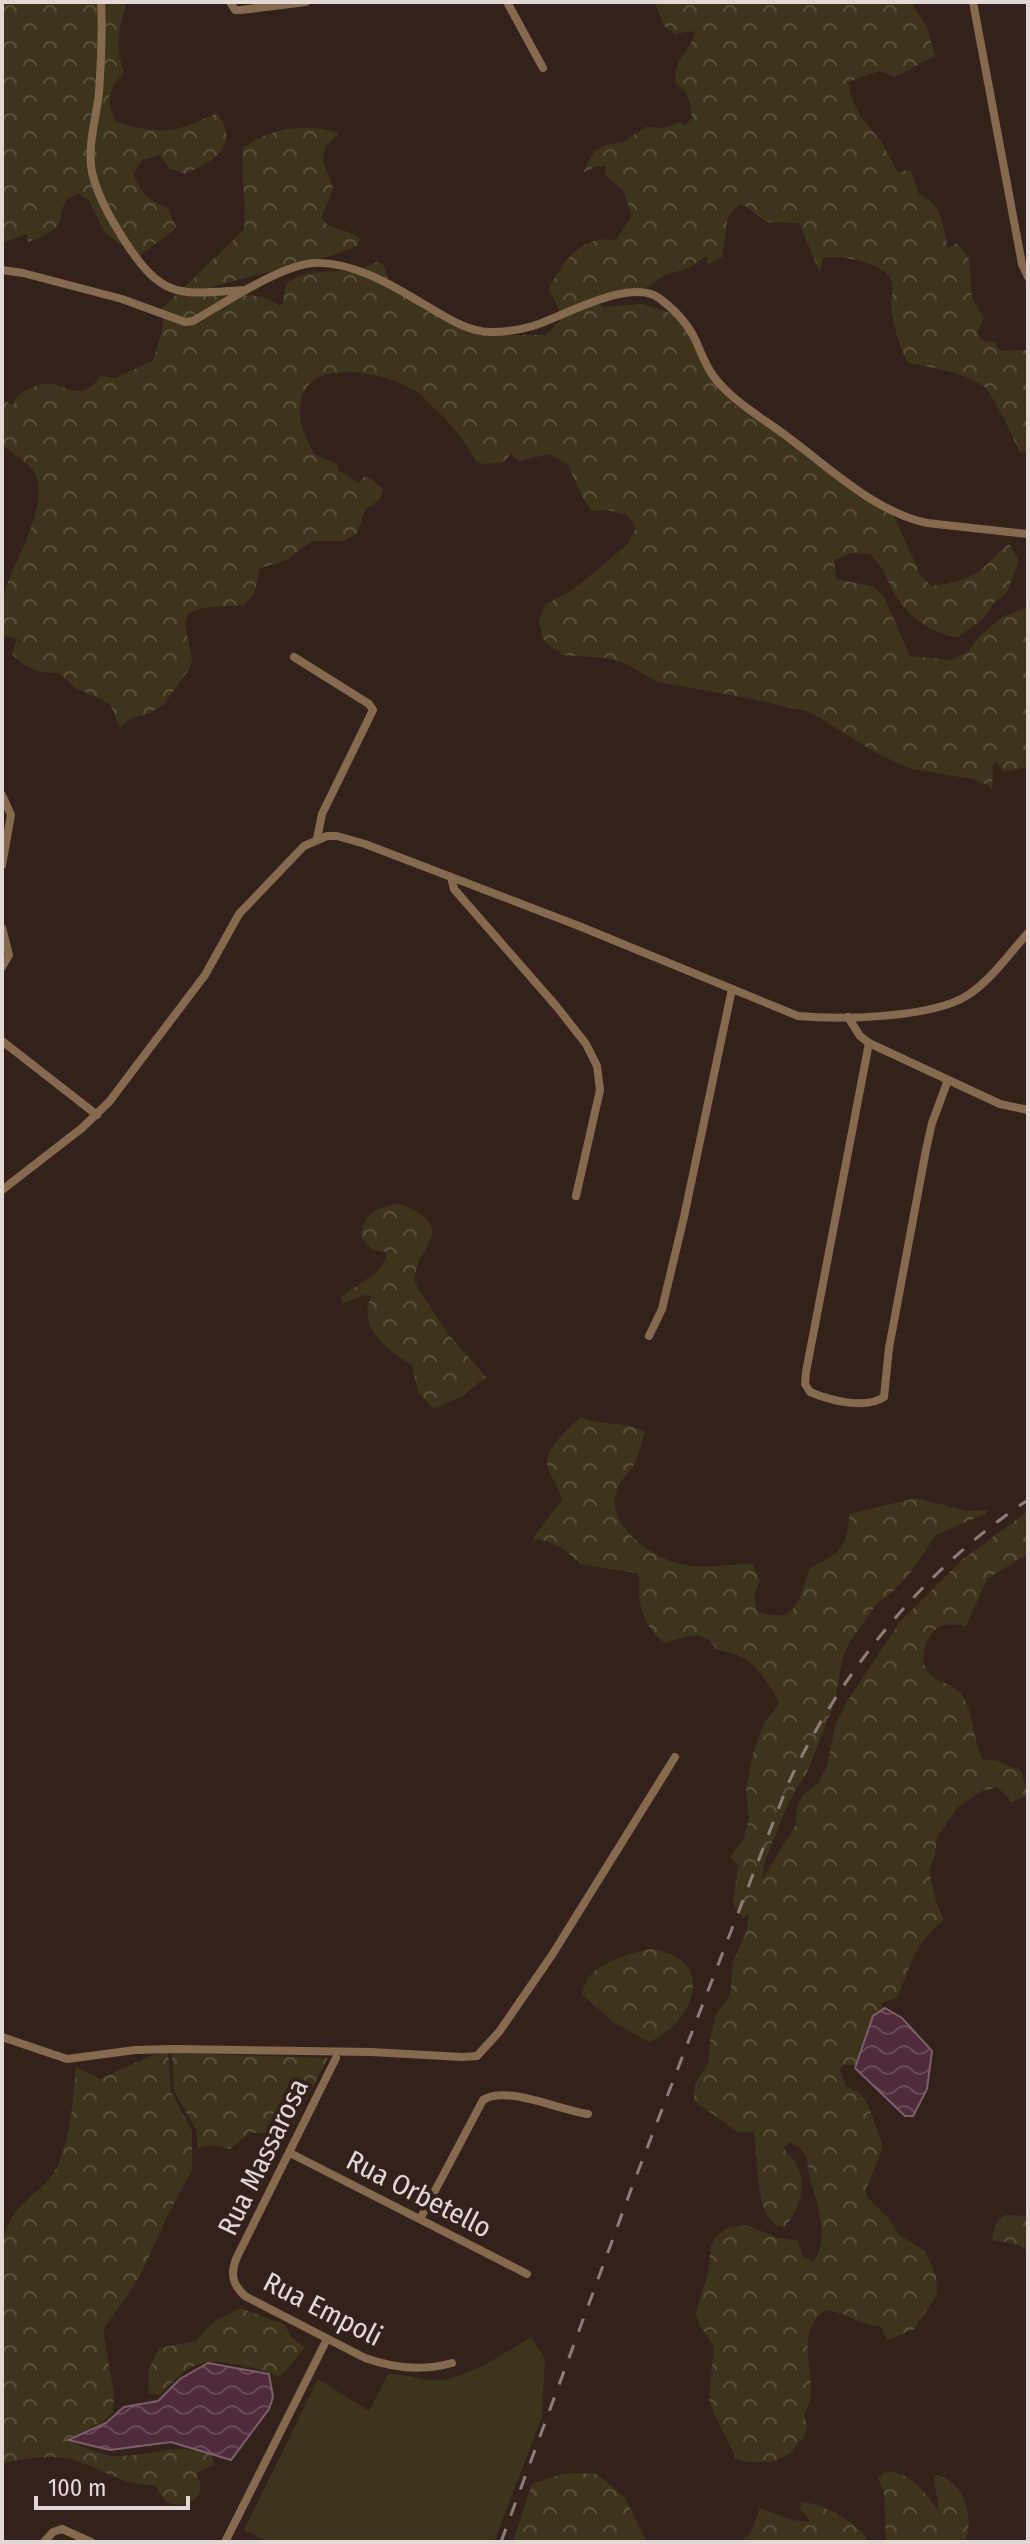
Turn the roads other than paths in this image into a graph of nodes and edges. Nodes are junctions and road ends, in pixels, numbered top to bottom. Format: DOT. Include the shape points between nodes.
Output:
graph roads {
  1 [pos="101,2"];
  2 [pos="230,2"];
  3 [pos="306,2"];
  4 [pos="507,2"];
  5 [pos="973,2"];
  6 [pos="543,68"];
  7 [pos="2,270"];
  8 [pos="1028,277"];
  9 [pos="250,290"];
  10 [pos="1028,534"];
  11 [pos="294,657"];
  12 [pos="2,795"];
  13 [pos="317,839"];
  14 [pos="2,865"];
  15 [pos="451,877"];
  16 [pos="2,928"];
  17 [pos="1028,933"];
  18 [pos="2,967"];
  19 [pos="732,989"];
  20 [pos="848,1017"];
  21 [pos="2,1041"];
  22 [pos="869,1043"];
  23 [pos="948,1080"];
  24 [pos="1028,1110"];
  25 [pos="97,1115"];
  26 [pos="2,1190"];
  27 [pos="576,1196"];
  28 [pos="649,1336"];
  29 [pos="675,1757"];
  30 [pos="2,2037"];
  31 [pos="336,2058"];
  32 [pos="588,2114"];
  33 [pos="290,2153"];
  34 [pos="420,2219"];
  35 [pos="527,2274"];
  36 [pos="232,2276"];
  37 [pos="327,2339"];
  38 [pos="452,2363"];
  39 [pos="44,2542"];
  40 [pos="91,2542"];
  41 [pos="225,2542"];
  1 -- 9 [label="street" via="91,162 110,218 137,260 163,287 197,293"];
  2 -- 3 [label="street" via="241,10"];
  4 -- 6 [label="street"];
  5 -- 8 [label="street"];
  7 -- 9 [label="street" via="122,299 185,322"];
  9 -- 10 [label="street" via="302,265 339,266 396,288 462,326 489,332 534,326 610,296 647,292 685,322 706,366 741,404 886,507 914,521"];
  11 -- 13 [label="street" via="373,710 322,814"];
  12 -- 14 [label="street" via="11,815"];
  13 -- 15 [label="street" via="337,836"];
  13 -- 25 [label="street" via="239,914 205,975"];
  15 -- 19 [label="street"];
  15 -- 27 [label="street" via="454,889 593,1054 600,1090"];
  16 -- 18 [label="street" via="9,955"];
  17 -- 20 [label="street" via="961,1000 926,1011"];
  19 -- 20 [label="street" via="798,1016"];
  19 -- 28 [label="street" via="662,1309"];
  20 -- 22 [label="street"];
  21 -- 25 [label="street"];
  22 -- 23 [label="street"];
  22 -- 23 [label="street" via="806,1372 810,1392 858,1403 884,1397 926,1150"];
  23 -- 24 [label="street" via="1000,1104"];
  25 -- 26 [label="street"];
  29 -- 30 [label="street" via="552,1955 477,2056 175,2049 67,2059"];
  31 -- 33 [label="street, Rua Massarosa"];
  32 -- 34 [label="street" via="510,2095 483,2100"];
  33 -- 34 [label="street, Rua Orbetello"];
  33 -- 36 [label="street, Rua Massarosa"];
  34 -- 35 [label="street, Rua Orbetello"];
  36 -- 37 [label="street, Rua Empoli" via="245,2296"];
  37 -- 38 [label="street, Rua Empoli" via="382,2364 436,2368"];
  37 -- 41 [label="street"];
  39 -- 40 [label="street" via="62,2529"];
}
